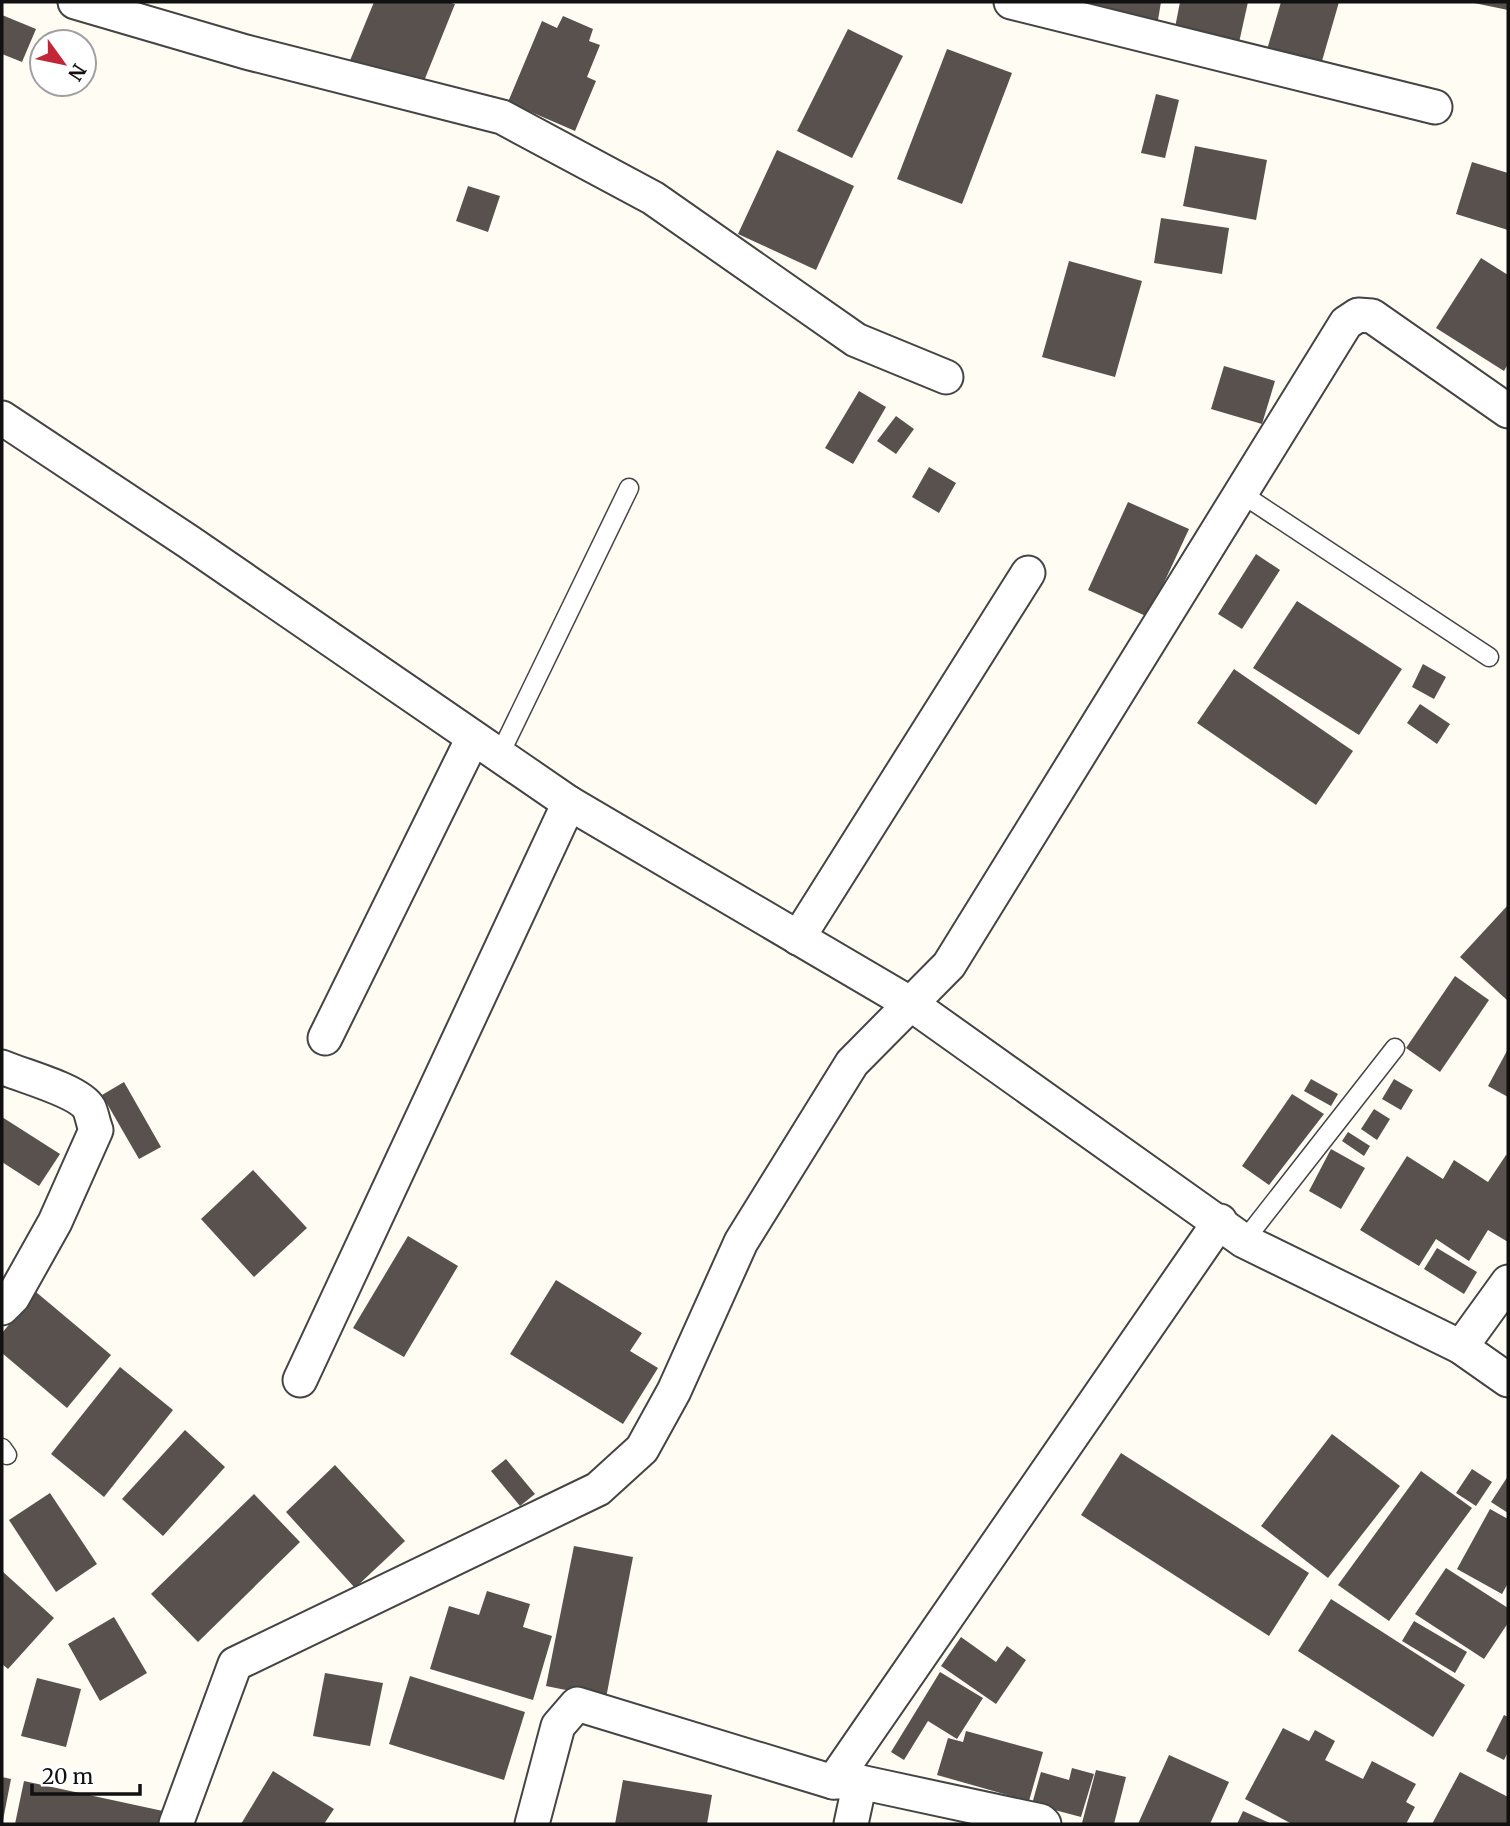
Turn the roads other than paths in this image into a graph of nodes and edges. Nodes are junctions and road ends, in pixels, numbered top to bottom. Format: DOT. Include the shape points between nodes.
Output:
graph roads {
  1 [pos="75,2"];
  2 [pos="1011,2"];
  3 [pos="1435,107"];
  4 [pos="946,377"];
  5 [pos="1508,411"];
  6 [pos="2,418"];
  7 [pos="629,488"];
  8 [pos="1242,494"];
  9 [pos="1028,573"];
  10 [pos="1489,657"];
  11 [pos="486,747"];
  12 [pos="569,803"];
  13 [pos="798,938"];
  14 [pos="911,1004"];
  15 [pos="326,1038"];
  16 [pos="1395,1048"];
  17 [pos="2,1067"];
  18 [pos="1232,1231"];
  19 [pos="1508,1282"];
  20 [pos="2,1307"];
  21 [pos="1461,1347"];
  22 [pos="300,1380"];
  23 [pos="1508,1380"];
  24 [pos="847,1782"];
  25 [pos="176,1824"];
  26 [pos="532,1824"];
  27 [pos="851,1824"];
  28 [pos="1044,1824"];
  1 -- 4 [label="street" via="246,52 502,117 653,198 856,340"];
  2 -- 3 [label="street"];
  5 -- 8 [label="street" via="1372,316 1358,315 1346,323"];
  6 -- 11 [label="street"];
  7 -- 11 [label="lane"];
  8 -- 10 [label="lane"];
  8 -- 14 [label="street" via="949,965"];
  9 -- 13 [label="street"];
  11 -- 12 [label="street"];
  11 -- 15 [label="street"];
  12 -- 13 [label="street"];
  12 -- 22 [label="street"];
  13 -- 14 [label="street"];
  14 -- 18 [label="street"];
  14 -- 25 [label="street" via="852,1063 741,1242 674,1391 642,1449 598,1489 235,1664"];
  16 -- 18 [label="lane"];
  17 -- 20 [label="street" via="60,1088 88,1106 96,1130 55,1222 13,1297"];
  18 -- 21 [label="street"];
  18 -- 24 [label="street"];
  19 -- 21 [label="street"];
  21 -- 23 [label="street"];
  24 -- 26 [label="street" via="577,1704 558,1726"];
  24 -- 27 [label="street"];
  24 -- 28 [label="street"];
}
